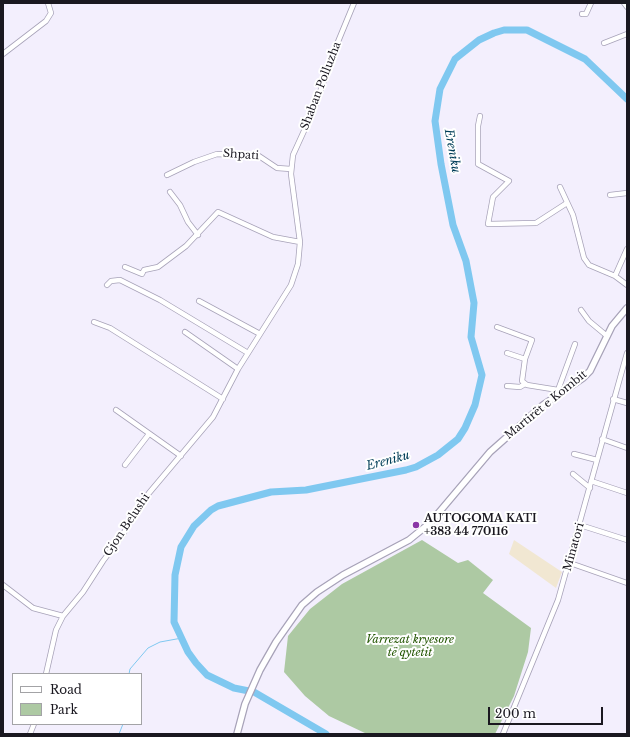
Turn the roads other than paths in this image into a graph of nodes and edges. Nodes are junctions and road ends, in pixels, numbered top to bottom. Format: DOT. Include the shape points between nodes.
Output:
graph roads {
  1 [pos="48,3"];
  2 [pos="354,3"];
  3 [pos="591,3"];
  4 [pos="624,3"];
  5 [pos="627,7"];
  6 [pos="582,14"];
  7 [pos="627,34"];
  8 [pos="604,43"];
  9 [pos="3,54"];
  10 [pos="480,116"];
  11 [pos="291,169"];
  12 [pos="167,175"];
  13 [pos="560,187"];
  14 [pos="170,192"];
  15 [pos="627,193"];
  16 [pos="610,195"];
  17 [pos="567,203"];
  18 [pos="198,234"];
  19 [pos="300,242"];
  20 [pos="627,249"];
  21 [pos="125,267"];
  22 [pos="614,276"];
  23 [pos="107,285"];
  24 [pos="627,285"];
  25 [pos="199,301"];
  26 [pos="627,308"];
  27 [pos="581,310"];
  28 [pos="94,322"];
  29 [pos="497,328"];
  30 [pos="185,332"];
  31 [pos="260,334"];
  32 [pos="608,336"];
  33 [pos="575,344"];
  34 [pos="248,353"];
  35 [pos="507,354"];
  36 [pos="626,357"];
  37 [pos="525,359"];
  38 [pos="238,369"];
  39 [pos="525,384"];
  40 [pos="507,386"];
  41 [pos="559,391"];
  42 [pos="223,399"];
  43 [pos="613,399"];
  44 [pos="627,403"];
  45 [pos="116,410"];
  46 [pos="149,434"];
  47 [pos="602,439"];
  48 [pos="627,448"];
  49 [pos="574,454"];
  50 [pos="181,456"];
  51 [pos="597,460"];
  52 [pos="124,465"];
  53 [pos="573,474"];
  54 [pos="591,481"];
  55 [pos="590,488"];
  56 [pos="627,493"];
  57 [pos="580,524"];
  58 [pos="627,540"];
  59 [pos="570,563"];
  60 [pos="627,583"];
  61 [pos="3,585"];
  62 [pos="63,616"];
  63 [pos="46,673"];
  64 [pos="237,734"];
  65 [pos="503,734"];
  1 -- 9 [label="street" via="51,13 46,21"];
  2 -- 11 [label="street, Shaban Polluzha" via="314,109 297,144"];
  3 -- 6 [label="street" via="586,14"];
  4 -- 5 [label="street"];
  7 -- 8 [label="street"];
  10 -- 17 [label="street" via="478,164 510,182 493,197 488,224 536,223"];
  11 -- 12 [label="street, Shpati" via="278,168 259,156 217,154"];
  11 -- 19 [label="street, Gjon Belushi"];
  13 -- 17 [label="street"];
  14 -- 18 [label="street"];
  15 -- 16 [label="street"];
  17 -- 22 [label="street" via="573,215 584,258 589,265"];
  18 -- 19 [label="street" via="218,212 273,237"];
  18 -- 21 [label="street" via="158,267 144,270 142,274"];
  19 -- 31 [label="street, Gjon Belushi" via="298,264 291,285"];
  20 -- 22 [label="street"];
  22 -- 24 [label="street"];
  23 -- 34 [label="street" via="111,281 120,280"];
  25 -- 31 [label="street"];
  26 -- 32 [label="main road, Martirët e Kombit"];
  27 -- 32 [label="street"];
  28 -- 42 [label="street" via="110,328"];
  29 -- 37 [label="street" via="532,340"];
  30 -- 38 [label="street"];
  31 -- 34 [label="street, Gjon Belushi"];
  32 -- 41 [label="main road, Martirët e Kombit" via="590,371 583,378"];
  33 -- 41 [label="street"];
  34 -- 38 [label="street, Gjon Belushi"];
  35 -- 37 [label="street"];
  36 -- 43 [label="street, Minatori"];
  37 -- 39 [label="street" via="522,379"];
  38 -- 42 [label="street, Gjon Belushi"];
  39 -- 40 [label="street" via="520,387"];
  39 -- 41 [label="street"];
  41 -- 64 [label="main road, Martirët e Kombit" via="490,452 430,523 409,540 342,575 309,599 291,620 260,670 251,689"];
  42 -- 50 [label="street, Gjon Belushi" via="206,426"];
  43 -- 44 [label="street"];
  43 -- 47 [label="street, Minatori"];
  45 -- 46 [label="street"];
  46 -- 50 [label="street"];
  46 -- 52 [label="street"];
  47 -- 48 [label="street"];
  47 -- 51 [label="street, Minatori"];
  49 -- 51 [label="street"];
  50 -- 62 [label="street, Gjon Belushi" via="149,493 83,592"];
  51 -- 54 [label="street, Minatori"];
  53 -- 55 [label="street"];
  54 -- 55 [label="street, Minatori"];
  54 -- 56 [label="street"];
  55 -- 57 [label="street, Minatori"];
  57 -- 58 [label="street"];
  57 -- 59 [label="street, Minatori"];
  59 -- 60 [label="street"];
  59 -- 65 [label="street, Minatori" via="548,627"];
  61 -- 62 [label="street" via="33,608"];
  62 -- 63 [label="street, Gjon Belushi" via="56,630"];
}
